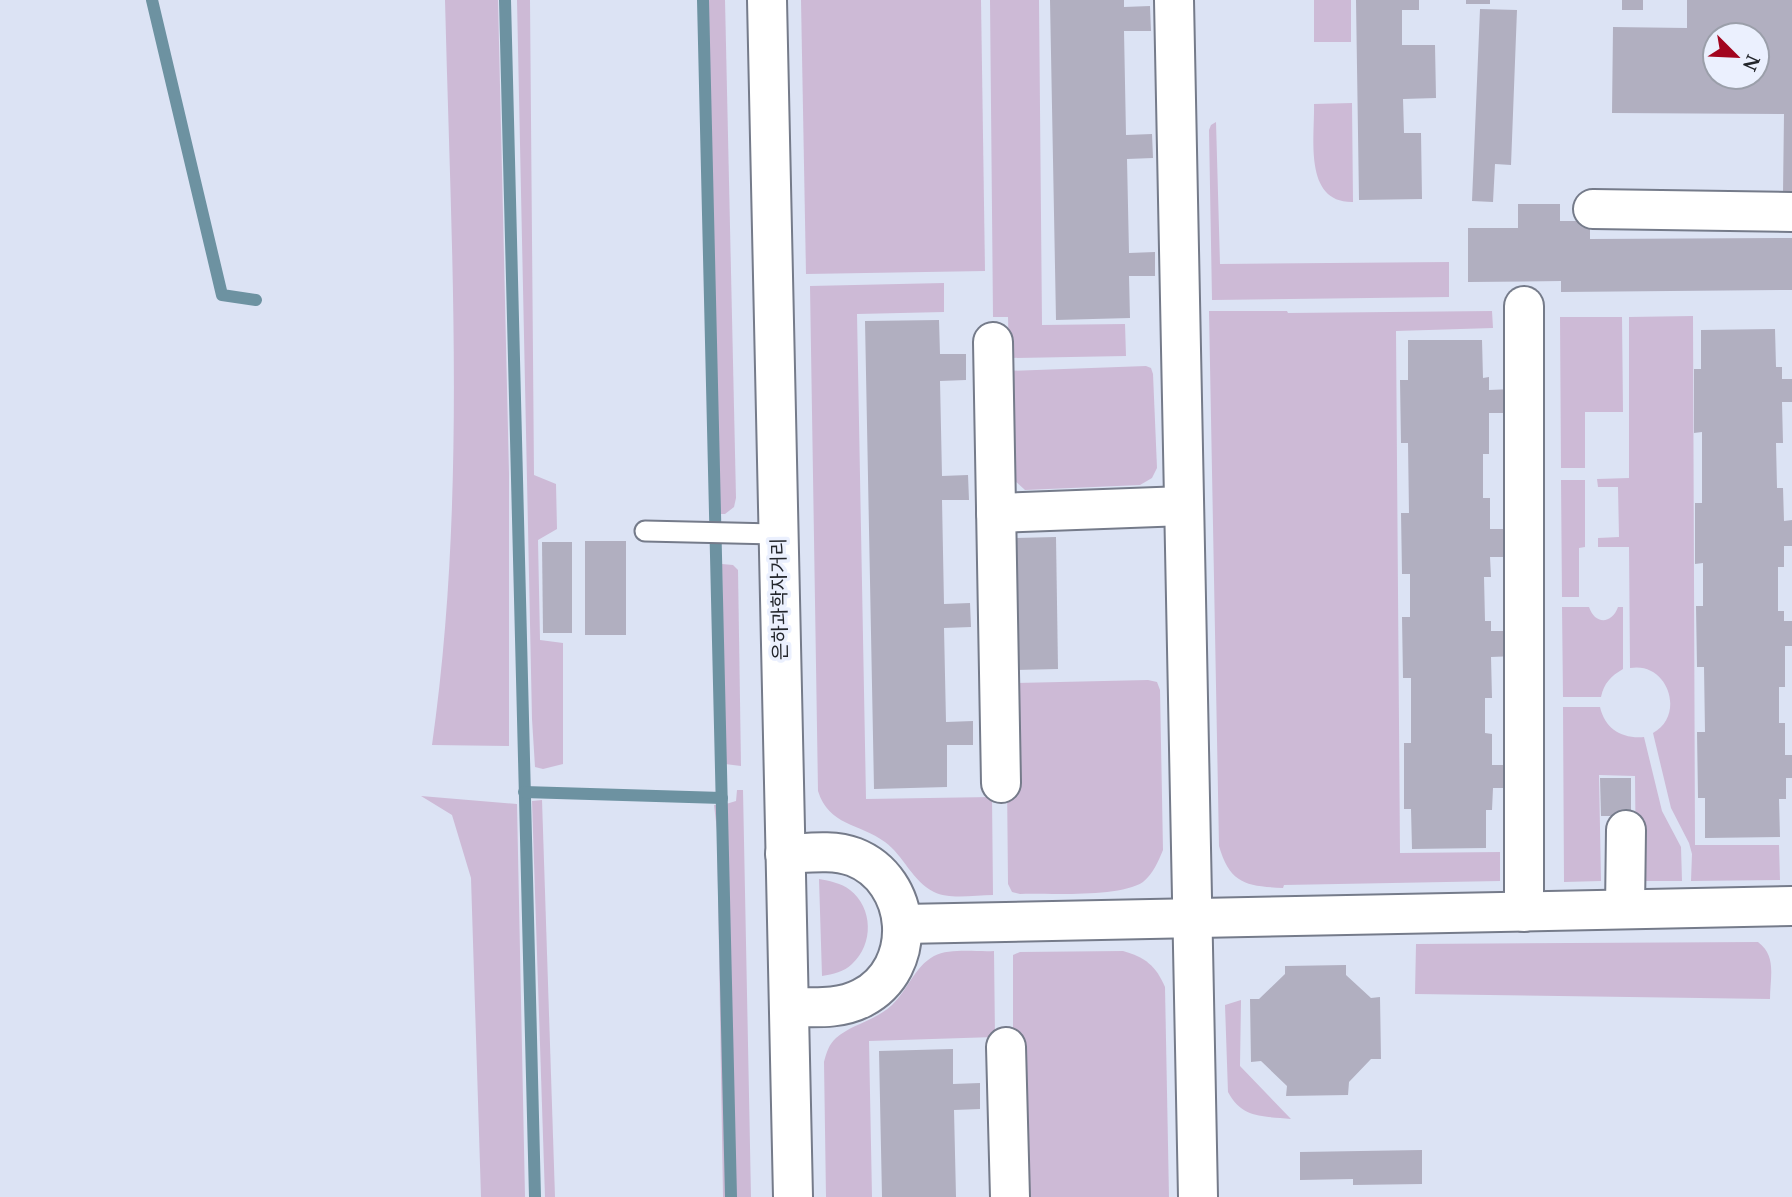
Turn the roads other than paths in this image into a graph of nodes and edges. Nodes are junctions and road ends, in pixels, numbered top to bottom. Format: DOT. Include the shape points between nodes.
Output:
graph roads {
  1 [pos="767,0"];
  2 [pos="1174,0"];
  3 [pos="1593,209"];
  4 [pos="1792,212"];
  5 [pos="1524,306"];
  6 [pos="993,342"];
  7 [pos="1184,506"];
  8 [pos="996,513"];
  9 [pos="645,531"];
  10 [pos="778,534"];
  11 [pos="1001,783"];
  12 [pos="1626,830"];
  13 [pos="785,854"];
  14 [pos="1792,906"];
  15 [pos="1625,909"];
  16 [pos="1524,912"];
  17 [pos="1192,918"];
  18 [pos="903,924"];
  19 [pos="789,1007"];
  20 [pos="1006,1047"];
  21 [pos="793,1197"];
  22 [pos="1010,1197"];
  23 [pos="1198,1197"];
  1 -- 10 [label="street, 은하과학자거리"];
  2 -- 7 [label="street"];
  3 -- 4 [label="street"];
  5 -- 16 [label="street"];
  6 -- 8 [label="street"];
  7 -- 8 [label="street"];
  7 -- 17 [label="street"];
  8 -- 11 [label="street"];
  9 -- 10 [label="lane"];
  10 -- 13 [label="street, 은하과학자거리"];
  12 -- 15 [label="street"];
  13 -- 18 [label="street" via="837,852 869,865 892,890"];
  13 -- 19 [label="street, 은하과학자거리"];
  14 -- 15 [label="street"];
  15 -- 16 [label="street"];
  16 -- 17 [label="street"];
  17 -- 18 [label="street"];
  17 -- 23 [label="street"];
  18 -- 19 [label="street" via="894,965 864,997 831,1007"];
  19 -- 21 [label="street, 은하과학자거리"];
  20 -- 22 [label="street"];
}
